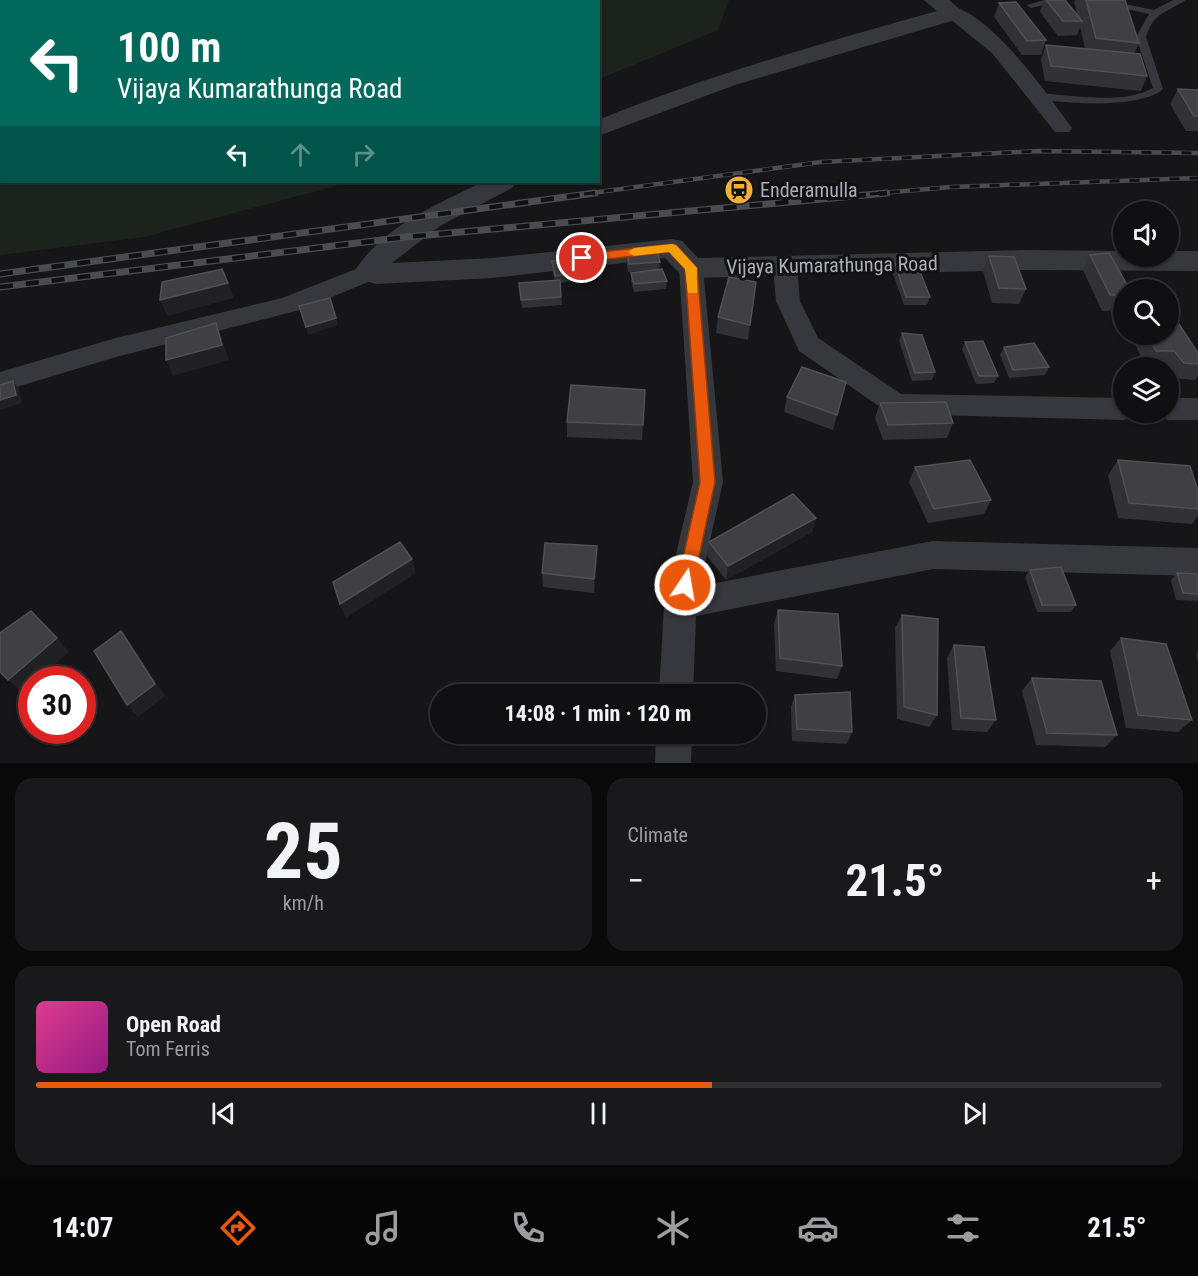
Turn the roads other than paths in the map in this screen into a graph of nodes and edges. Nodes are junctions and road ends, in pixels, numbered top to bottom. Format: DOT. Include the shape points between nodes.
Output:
graph roads {
  1 [pos="1060,0"];
  2 [pos="1092,0"];
  3 [pos="1182,0"];
  4 [pos="943,5"];
  5 [pos="1031,5"];
  6 [pos="1155,13"];
  7 [pos="1038,96"];
  8 [pos="600,128"];
  9 [pos="1062,128"];
  10 [pos="501,183"];
  11 [pos="1198,261"];
  12 [pos="691,268"];
  13 [pos="784,268"];
  14 [pos="369,272"];
  15 [pos="0,382"];
  16 [pos="1113,409"];
  17 [pos="1198,409"];
  18 [pos="1179,410"];
  19 [pos="1198,562"];
  20 [pos="680,605"];
  21 [pos="676,684"];
  22 [pos="674,744"];
  23 [pos="673,763"];
  1 -- 5 [label="lane"];
  2 -- 6 [label="lane"];
  3 -- 6 [label="lane"];
  4 -- 7 [label="street" via="974,24 1008,57"];
  4 -- 8 [label="street" via="947,15 789,59"];
  6 -- 7 [label="lane" via="1141,37 1157,81 1158,89 1152,95 1104,99"];
  7 -- 9 [label="street"];
  10 -- 14 [label="street" via="381,253"];
  11 -- 13 [label="street, Vijaya Kumarathunga Road" via="1024,260"];
  12 -- 13 [label="street, Vijaya Kumarathunga Road"];
  12 -- 14 [label="street" via="672,248 492,268"];
  12 -- 20 [label="street" via="708,482"];
  13 -- 16 [label="street" via="788,301 808,344 896,404"];
  14 -- 15 [label="street" via="335,290 285,308 152,339"];
  17 -- 18 [label="street"];
  19 -- 20 [label="street" via="933,555"];
  20 -- 21 [label="street"];
  22 -- 23 [label="street"];
}
